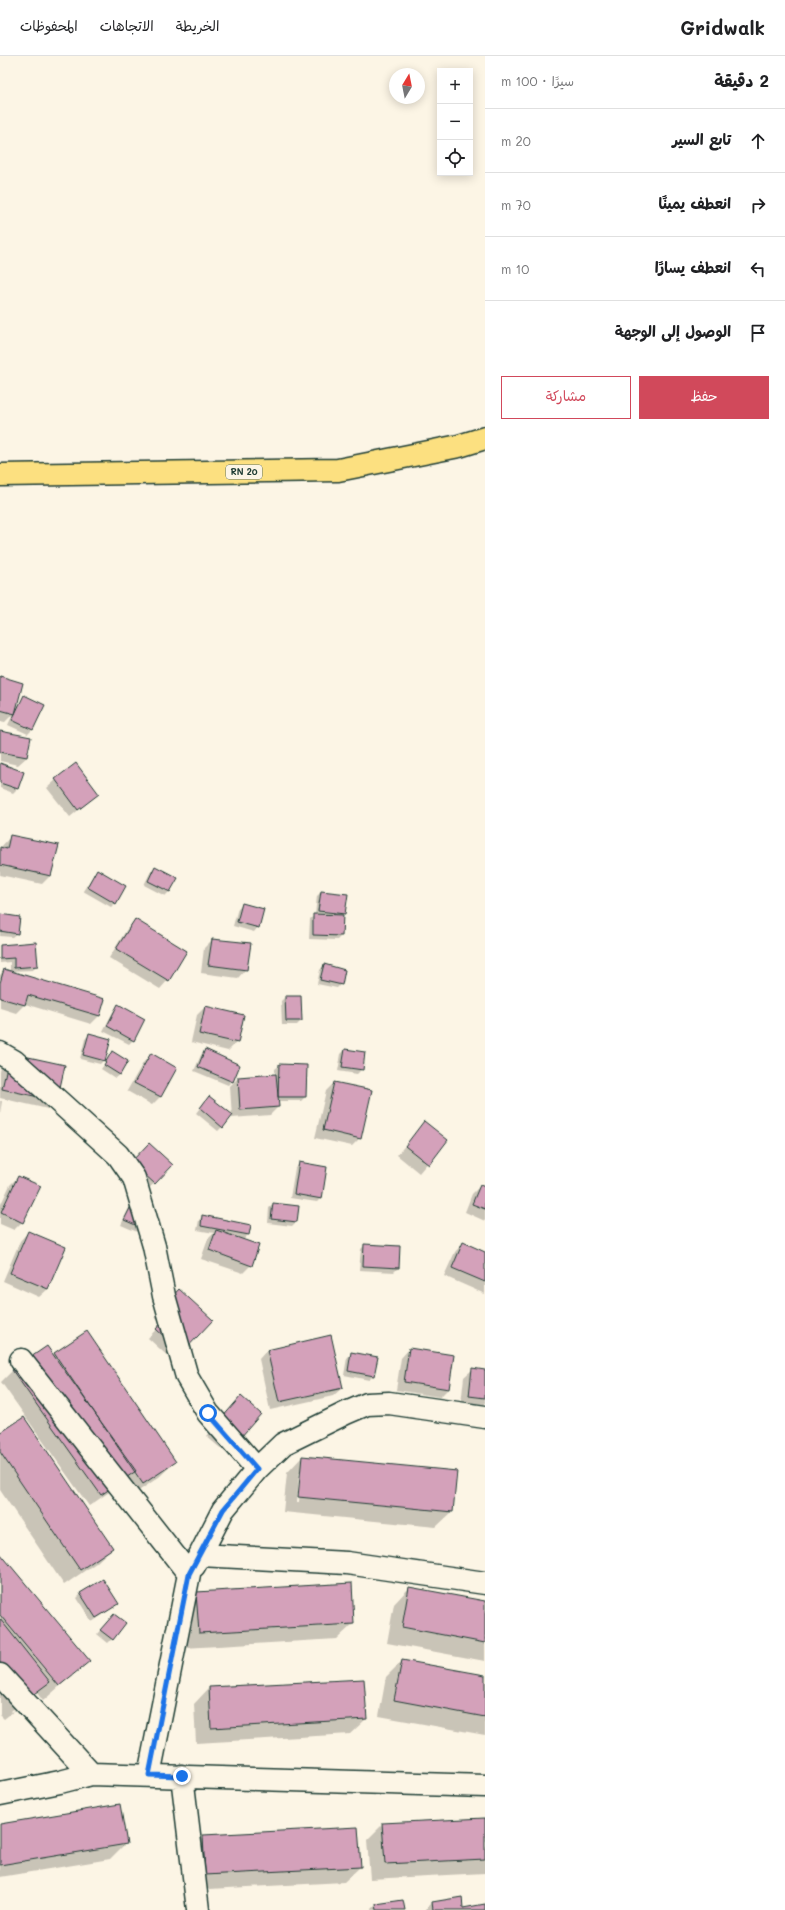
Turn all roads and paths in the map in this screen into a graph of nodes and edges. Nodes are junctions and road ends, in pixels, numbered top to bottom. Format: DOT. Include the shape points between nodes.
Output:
graph roads {
  1 [pos="485,438"];
  2 [pos="0,475"];
  3 [pos="0,1053"];
  4 [pos="22,1360"];
  5 [pos="485,1417"];
  6 [pos="257,1469"];
  7 [pos="200,1555"];
  8 [pos="189,1574"];
  9 [pos="485,1583"];
  10 [pos="2,1680"];
  11 [pos="91,1774"];
  12 [pos="149,1775"];
  13 [pos="182,1776"];
  14 [pos="485,1786"];
  15 [pos="0,1794"];
  16 [pos="198,1910"];
  1 -- 2 [label="main road, RN 20" via="458,446 338,470"];
  3 -- 6 [label="street" via="14,1061 96,1133 118,1155 134,1178 187,1377 208,1413"];
  4 -- 8 [label="street"];
  5 -- 6 [label="street" via="389,1403 367,1404 283,1444"];
  6 -- 7 [label="street" via="223,1510"];
  7 -- 8 [label="street"];
  7 -- 9 [label="street" via="347,1563"];
  8 -- 12 [label="street"];
  10 -- 11 [label="street"];
  11 -- 12 [label="street"];
  11 -- 15 [label="street"];
  12 -- 13 [label="street"];
  13 -- 14 [label="street"];
  13 -- 16 [label="street"];
}
